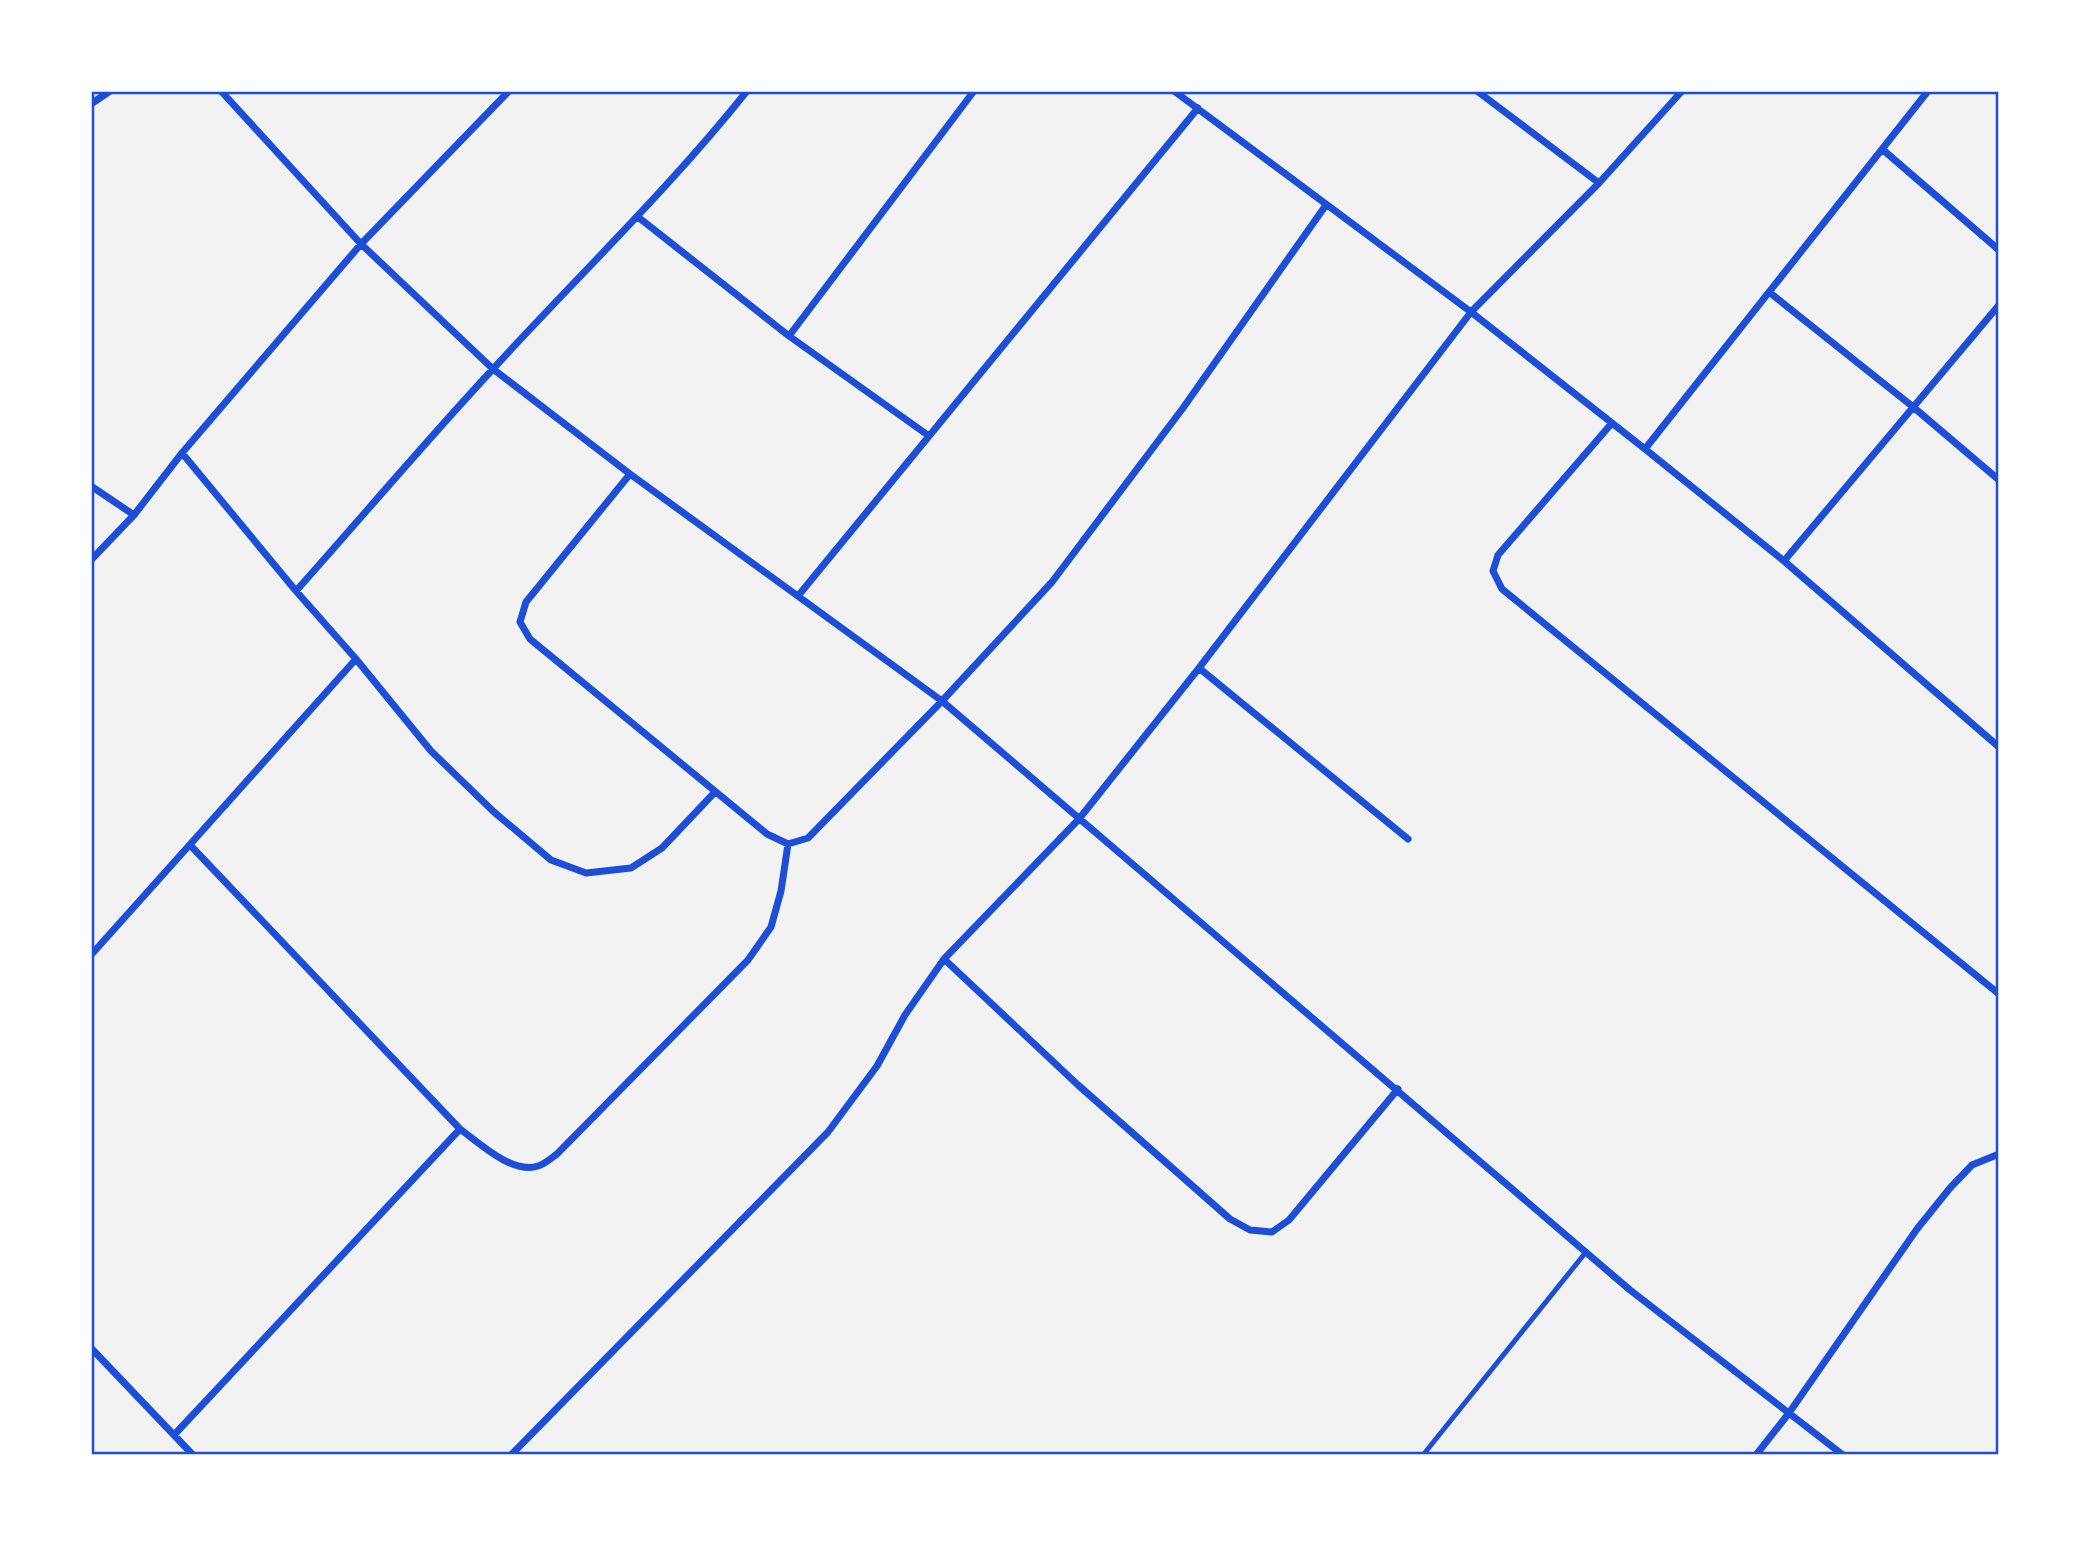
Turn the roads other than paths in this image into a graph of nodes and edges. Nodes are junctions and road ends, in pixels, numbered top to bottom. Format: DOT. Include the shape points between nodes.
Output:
graph roads {
  1 [pos="110,91"];
  2 [pos="221,91"];
  3 [pos="509,91"];
  4 [pos="747,91"];
  5 [pos="974,91"];
  6 [pos="1174,91"];
  7 [pos="1477,91"];
  8 [pos="1682,91"];
  9 [pos="1928,91"];
  10 [pos="91,104"];
  11 [pos="1198,108"];
  12 [pos="1882,149"];
  13 [pos="1599,183"];
  14 [pos="1326,205"];
  15 [pos="638,217"];
  16 [pos="361,244"];
  17 [pos="1999,250"];
  18 [pos="1769,292"];
  19 [pos="1999,305"];
  20 [pos="1471,312"];
  21 [pos="789,336"];
  22 [pos="493,369"];
  23 [pos="1912,406"];
  24 [pos="1612,423"];
  25 [pos="929,436"];
  26 [pos="1644,449"];
  27 [pos="182,453"];
  28 [pos="630,474"];
  29 [pos="1999,480"];
  30 [pos="91,486"];
  31 [pos="134,515"];
  32 [pos="91,559"];
  33 [pos="1784,561"];
  34 [pos="296,591"];
  35 [pos="798,596"];
  36 [pos="356,659"];
  37 [pos="1199,668"];
  38 [pos="942,701"];
  39 [pos="1999,747"];
  40 [pos="715,792"];
  41 [pos="1079,818"];
  42 [pos="1408,839"];
  43 [pos="788,844"];
  44 [pos="191,846"];
  45 [pos="91,955"];
  46 [pos="944,959"];
  47 [pos="1999,994"];
  48 [pos="1398,1089"];
  49 [pos="460,1129"];
  50 [pos="1999,1154"];
  51 [pos="1586,1252"];
  52 [pos="91,1348"];
  53 [pos="1789,1413"];
  54 [pos="174,1435"];
  55 [pos="194,1455"];
  56 [pos="511,1455"];
  57 [pos="1423,1455"];
  58 [pos="1756,1455"];
  59 [pos="1843,1455"];
  1 -- 10 [label="street"];
  2 -- 16 [label="street"];
  3 -- 16 [label="street"];
  4 -- 15 [label="street"];
  5 -- 21 [label="street"];
  6 -- 11 [label="street"];
  7 -- 13 [label="street"];
  8 -- 13 [label="street"];
  9 -- 12 [label="street"];
  11 -- 14 [label="street"];
  11 -- 25 [label="street"];
  12 -- 17 [label="street"];
  12 -- 18 [label="street"];
  13 -- 20 [label="street"];
  14 -- 20 [label="street"];
  14 -- 38 [label="street" via="1183,408 1052,582"];
  15 -- 21 [label="street"];
  15 -- 22 [label="street"];
  16 -- 22 [label="street"];
  16 -- 27 [label="street"];
  18 -- 23 [label="street"];
  18 -- 26 [label="street"];
  19 -- 23 [label="street"];
  20 -- 24 [label="street"];
  20 -- 37 [label="street"];
  21 -- 25 [label="street"];
  22 -- 28 [label="street"];
  22 -- 34 [label="street"];
  23 -- 29 [label="street"];
  23 -- 33 [label="street"];
  24 -- 26 [label="street"];
  24 -- 47 [label="street" via="1498,555 1493,571 1502,589"];
  25 -- 35 [label="street"];
  26 -- 33 [label="street"];
  27 -- 31 [label="street"];
  27 -- 34 [label="street"];
  28 -- 35 [label="street"];
  28 -- 40 [label="street" via="526,602 520,622 530,639"];
  30 -- 31 [label="street"];
  31 -- 32 [label="street"];
  33 -- 39 [label="street"];
  34 -- 36 [label="street"];
  35 -- 38 [label="street"];
  36 -- 40 [label="street" via="431,751 494,813 551,860 586,873 631,868 662,848"];
  36 -- 44 [label="street"];
  37 -- 41 [label="street"];
  37 -- 42 [label="street"];
  38 -- 41 [label="street"];
  38 -- 43 [label="street" via="808,838"];
  40 -- 43 [label="street" via="767,834"];
  41 -- 46 [label="street"];
  41 -- 48 [label="street"];
  43 -- 49 [label="street" via="771,927 748,960 557,1154 537,1167 520,1167 497,1157"];
  44 -- 45 [label="street"];
  44 -- 49 [label="street"];
  46 -- 48 [label="street" via="1078,1086 1230,1219 1250,1230 1272,1232 1289,1220"];
  46 -- 56 [label="street" via="877,1066 828,1132"];
  48 -- 51 [label="street"];
  49 -- 54 [label="street"];
  50 -- 53 [label="street" via="1972,1165 1950,1188"];
  51 -- 53 [label="street"];
  51 -- 57 [label="lane"];
  52 -- 54 [label="street"];
  53 -- 58 [label="street"];
  53 -- 59 [label="street"];
  54 -- 55 [label="street"];
}
